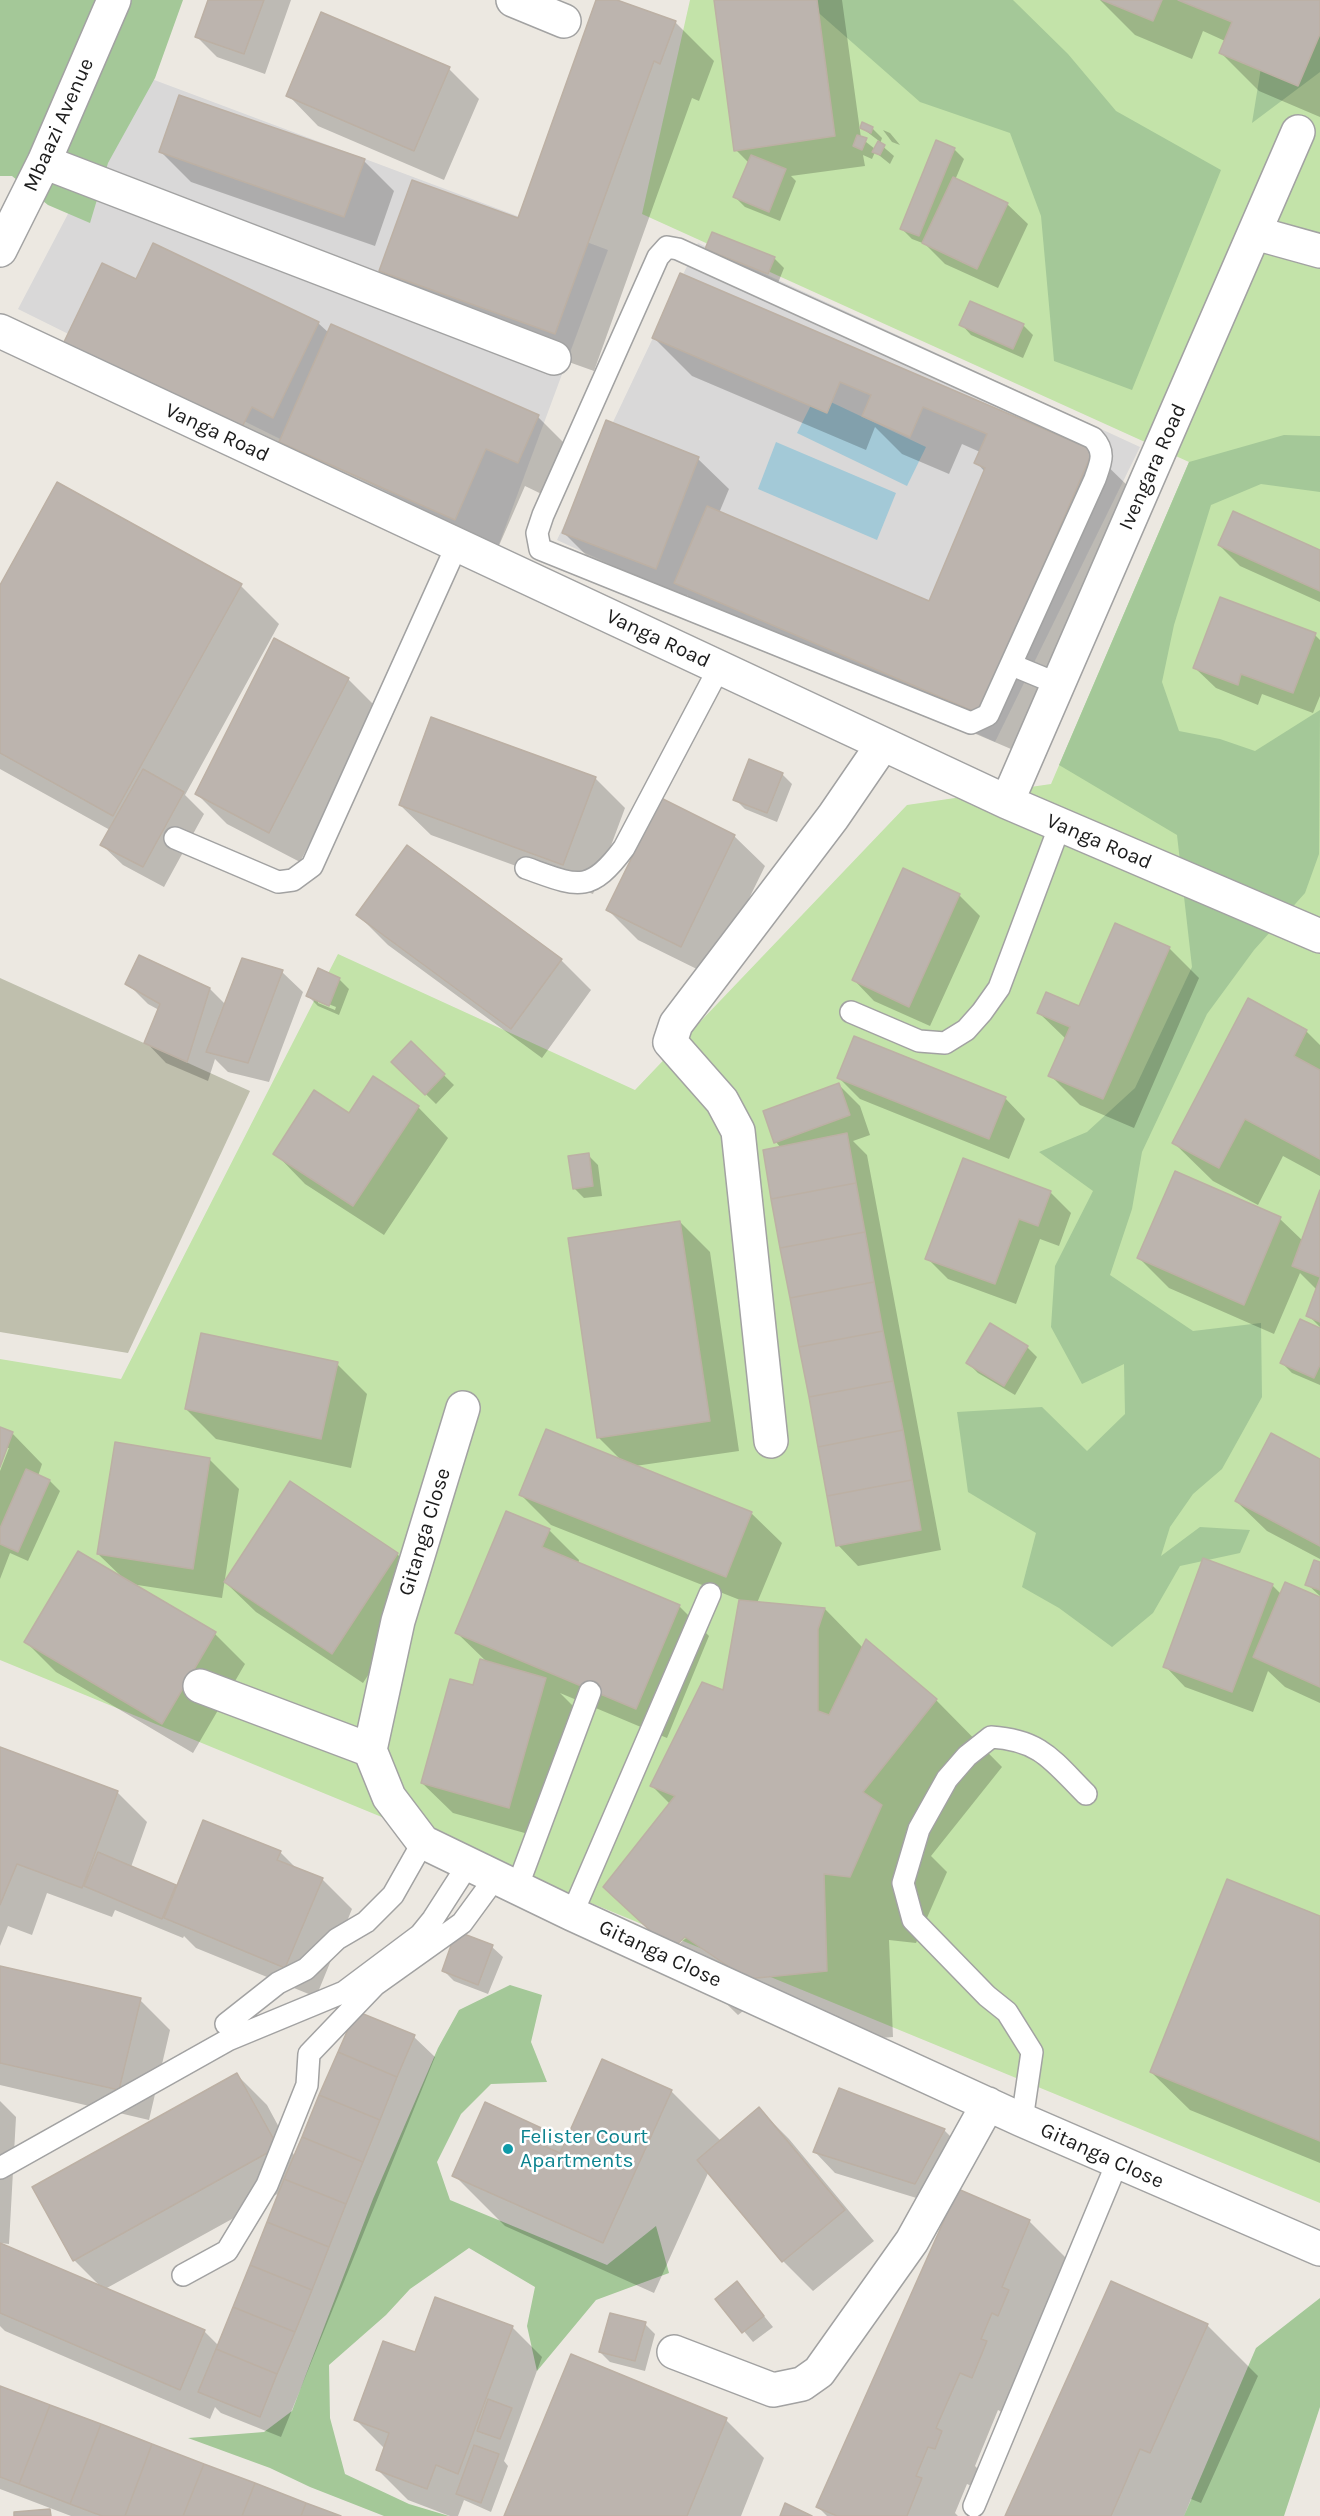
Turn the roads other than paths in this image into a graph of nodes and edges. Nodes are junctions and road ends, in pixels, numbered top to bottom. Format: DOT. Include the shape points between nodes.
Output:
graph roads {
  1 [pos="114,0"];
  2 [pos="513,0"];
  3 [pos="564,21"];
  4 [pos="1298,132"];
  5 [pos="44,162"];
  6 [pos="1255,233"];
  7 [pos="0,250"];
  8 [pos="1320,251"];
  9 [pos="0,331"];
  10 [pos="554,358"];
  11 [pos="457,545"];
  12 [pos="1012,665"];
  13 [pos="719,668"];
  14 [pos="1058,684"];
  15 [pos="883,744"];
  16 [pos="1006,802"];
  17 [pos="1060,825"];
  18 [pos="175,838"];
  19 [pos="526,868"];
  20 [pos="1320,936"];
  21 [pos="851,1012"];
  22 [pos="463,1408"];
  23 [pos="771,1442"];
  24 [pos="710,1594"];
  25 [pos="200,1686"];
  26 [pos="590,1692"];
  27 [pos="370,1750"];
  28 [pos="1086,1794"];
  29 [pos="423,1842"];
  30 [pos="494,1876"];
  31 [pos="572,1914"];
  32 [pos="226,2024"];
  33 [pos="988,2104"];
  34 [pos="1022,2120"];
  35 [pos="1117,2163"];
  36 [pos="0,2168"];
  37 [pos="1320,2249"];
  38 [pos="183,2275"];
  39 [pos="674,2352"];
  40 [pos="974,2506"];
  1 -- 5 [label="street, Mbaazi Avenue"];
  2 -- 3 [label="street"];
  4 -- 6 [label="street, Ivengara Road"];
  5 -- 7 [label="street, Mbaazi Avenue"];
  5 -- 10 [label="street"];
  6 -- 8 [label="street"];
  6 -- 14 [label="street, Ivengara Road"];
  9 -- 11 [label="street, Vanga Road"];
  11 -- 13 [label="street, Vanga Road"];
  11 -- 18 [label="lane" via="312,866 293,880 278,882"];
  12 -- 12 [label="lane" via="1095,479 1102,448 1093,438 667,247 658,257 543,515 537,533 540,549 971,723 988,715"];
  12 -- 14 [label="lane"];
  13 -- 15 [label="street, Vanga Road"];
  13 -- 19 [label="lane" via="624,848 606,873 587,883 558,879"];
  14 -- 16 [label="street, Ivengara Road"];
  15 -- 16 [label="street, Vanga Road"];
  15 -- 23 [label="street" via="833,817 676,1024 670,1042 722,1101 738,1131"];
  16 -- 17 [label="street, Vanga Road"];
  17 -- 20 [label="street, Vanga Road"];
  17 -- 21 [label="lane" via="999,988 966,1029 945,1043 919,1041"];
  22 -- 27 [label="street, Gitanga Close" via="398,1621"];
  24 -- 31 [label="lane"];
  25 -- 27 [label="street"];
  26 -- 30 [label="lane"];
  27 -- 29 [label="street, Gitanga Close" via="389,1797"];
  28 -- 34 [label="lane" via="1042,1750 1011,1739 991,1737 947,1779 919,1829 903,1883 913,1920 1007,2012 1032,2052"];
  29 -- 30 [label="street, Gitanga Close"];
  29 -- 32 [label="lane" via="393,1895 366,1922 337,1938 306,1969 278,1983"];
  30 -- 31 [label="street, Gitanga Close"];
  30 -- 36 [label="lane" via="433,1919 420,1935 344,1992 228,2040"];
  30 -- 38 [label="lane" via="462,1923 375,1985 309,2054 307,2085 267,2185 227,2252"];
  31 -- 33 [label="street, Gitanga Close"];
  33 -- 34 [label="street, Gitanga Close"];
  33 -- 39 [label="street" via="912,2241 819,2373 802,2385 773,2390"];
  34 -- 35 [label="street, Gitanga Close"];
  35 -- 37 [label="street, Gitanga Close"];
  35 -- 40 [label="lane"];
}
